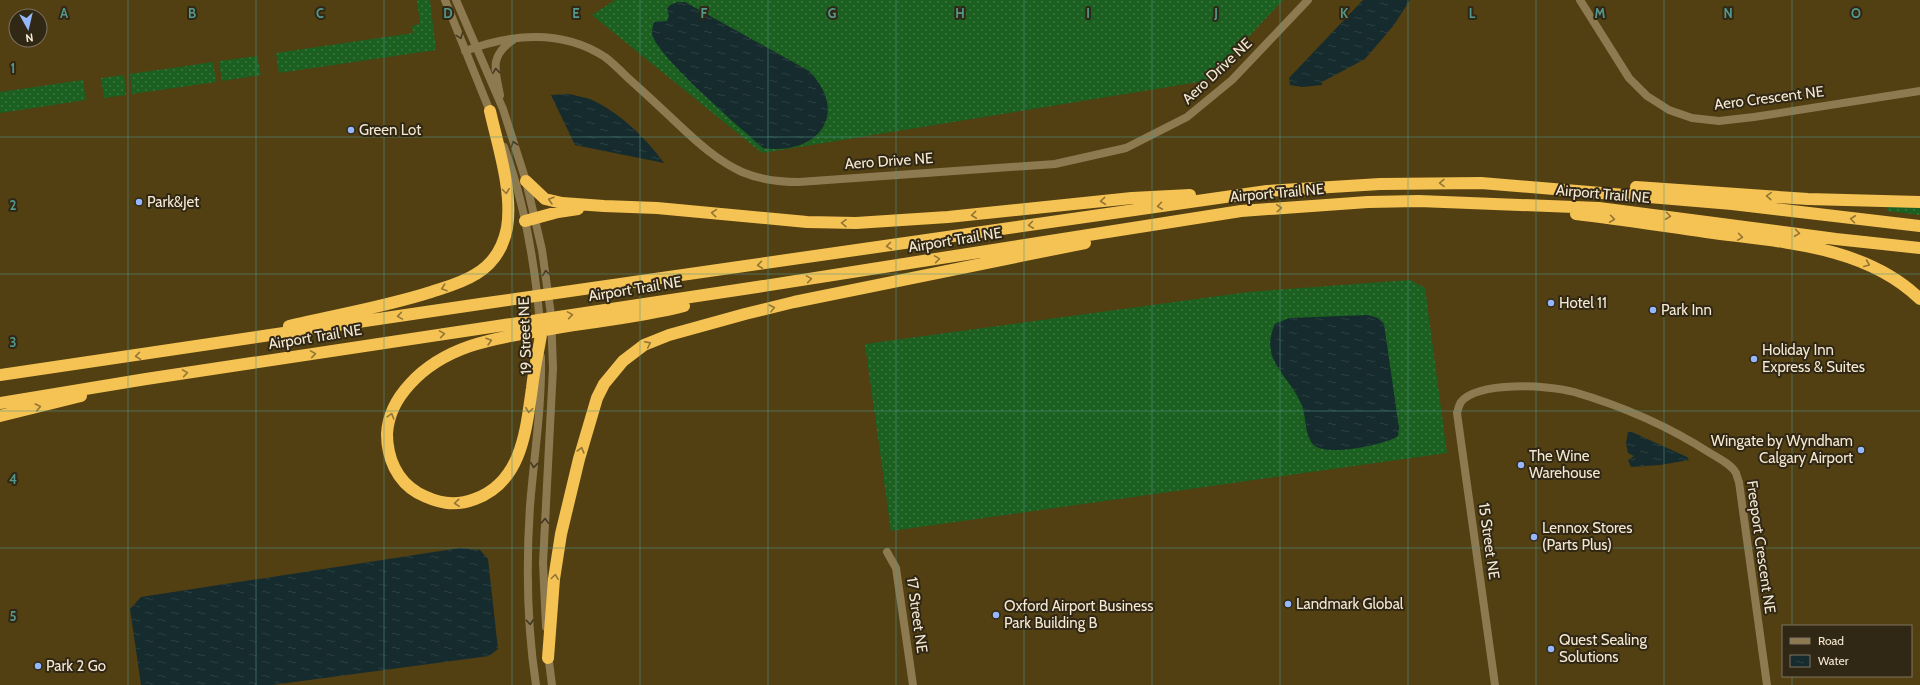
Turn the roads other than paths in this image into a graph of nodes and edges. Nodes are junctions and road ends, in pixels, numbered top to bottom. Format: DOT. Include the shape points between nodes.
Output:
graph roads {
  1 [pos="445,0"];
  2 [pos="456,0"];
  3 [pos="1308,0"];
  4 [pos="1580,0"];
  5 [pos="516,38"];
  6 [pos="475,47"];
  7 [pos="465,51"];
  8 [pos="1920,91"];
  9 [pos="503,109"];
  10 [pos="490,111"];
  11 [pos="526,181"];
  12 [pos="1481,182"];
  13 [pos="1268,191"];
  14 [pos="1419,201"];
  15 [pos="1920,202"];
  16 [pos="604,206"];
  17 [pos="1241,211"];
  18 [pos="530,219"];
  19 [pos="1920,226"];
  20 [pos="1920,248"];
  21 [pos="757,287"];
  22 [pos="1920,299"];
  23 [pos="541,335"];
  24 [pos="218,344"];
  25 [pos="538,370"];
  26 [pos="0,375"];
  27 [pos="146,379"];
  28 [pos="1461,402"];
  29 [pos="0,403"];
  30 [pos="0,416"];
  31 [pos="887,552"];
  32 [pos="548,658"];
  33 [pos="536,685"];
  34 [pos="552,685"];
  35 [pos="913,685"];
  36 [pos="1495,685"];
  37 [pos="1767,685"];
  1 -- 7 [label="street, 19 Street NE, one-way"];
  2 -- 6 [label="street, 19 Street NE"];
  3 -- 5 [label="street, Aero Drive NE" via="1232,80 1187,117 1126,148 1055,164 799,182 778,182 760,178 722,162 691,137 607,58 593,50 566,39"];
  4 -- 8 [label="street, Aero Crescent NE" via="1629,78 1648,96 1669,110 1692,118 1719,121 1754,117"];
  5 -- 6 [label="street, Aero Drive NE" via="493,41"];
  9 -- 5 [label="street, one-way" via="495,63 500,49"];
  6 -- 7 [label="street, Aero Drive NE"];
  6 -- 9 [label="street, 19 Street NE"];
  7 -- 10 [label="street, 19 Street NE"];
  11 -- 9 [label="street, 19 Street NE, one-way"];
  10 -- 18 [label="street, 19 Street NE"];
  10 -- 24 [label="highway, one-way" via="501,159 508,213 502,246 488,264 463,281 421,295"];
  16 -- 11 [label="highway, one-way" via="545,199"];
  11 -- 18 [label="street, 19 Street NE"];
  12 -- 13 [label="highway, Airport Trail NE, one-way" via="1380,184"];
  15 -- 12 [label="highway, one-way" via="1808,199 1588,184"];
  19 -- 12 [label="highway, Airport Trail NE, one-way" via="1732,204"];
  13 -- 16 [label="highway, one-way" via="1132,198 948,217 856,223 808,222 657,208"];
  13 -- 24 [label="highway, Airport Trail NE, one-way"];
  17 -- 14 [label="highway, Airport Trail NE, one-way"];
  14 -- 20 [label="highway, Airport Trail NE, one-way" via="1599,208"];
  14 -- 22 [label="highway, one-way" via="1577,214 1796,245 1867,264 1882,271"];
  16 -- 18 [label="highway" via="558,212"];
  21 -- 17 [label="highway, Airport Trail NE, one-way"];
  32 -- 17 [label="highway, one-way" via="552,602 562,534 588,426 597,398 608,378 623,361 644,345 669,335 794,302"];
  18 -- 23 [label="street, 19 Street NE"];
  32 -- 18 [label="street, 19 Street NE, one-way" via="543,563 552,368 551,315 542,250"];
  25 -- 21 [label="highway, one-way" via="524,440 517,460 501,484 489,493 470,501 443,504 415,491 403,481 395,469 387,445 390,415 406,388 426,367 462,349 497,338 680,307"];
  27 -- 21 [label="highway, Airport Trail NE, one-way"];
  23 -- 25 [label="highway"];
  24 -- 26 [label="highway, Airport Trail NE, one-way"];
  25 -- 33 [label="street, 19 Street NE, one-way" via="540,404 527,564"];
  27 -- 29 [label="highway, Airport Trail NE"];
  30 -- 27 [label="highway, one-way"];
  28 -- 36 [label="street, 15 Street NE" via="1457,419"];
  28 -- 37 [label="street, Freeport Crescent NE" via="1472,394 1508,386 1572,392 1653,421 1681,435 1724,462 1736,473"];
  31 -- 35 [label="street, 17 Street NE" via="896,568"];
  32 -- 34 [label="street, 19 Street NE"];
}
